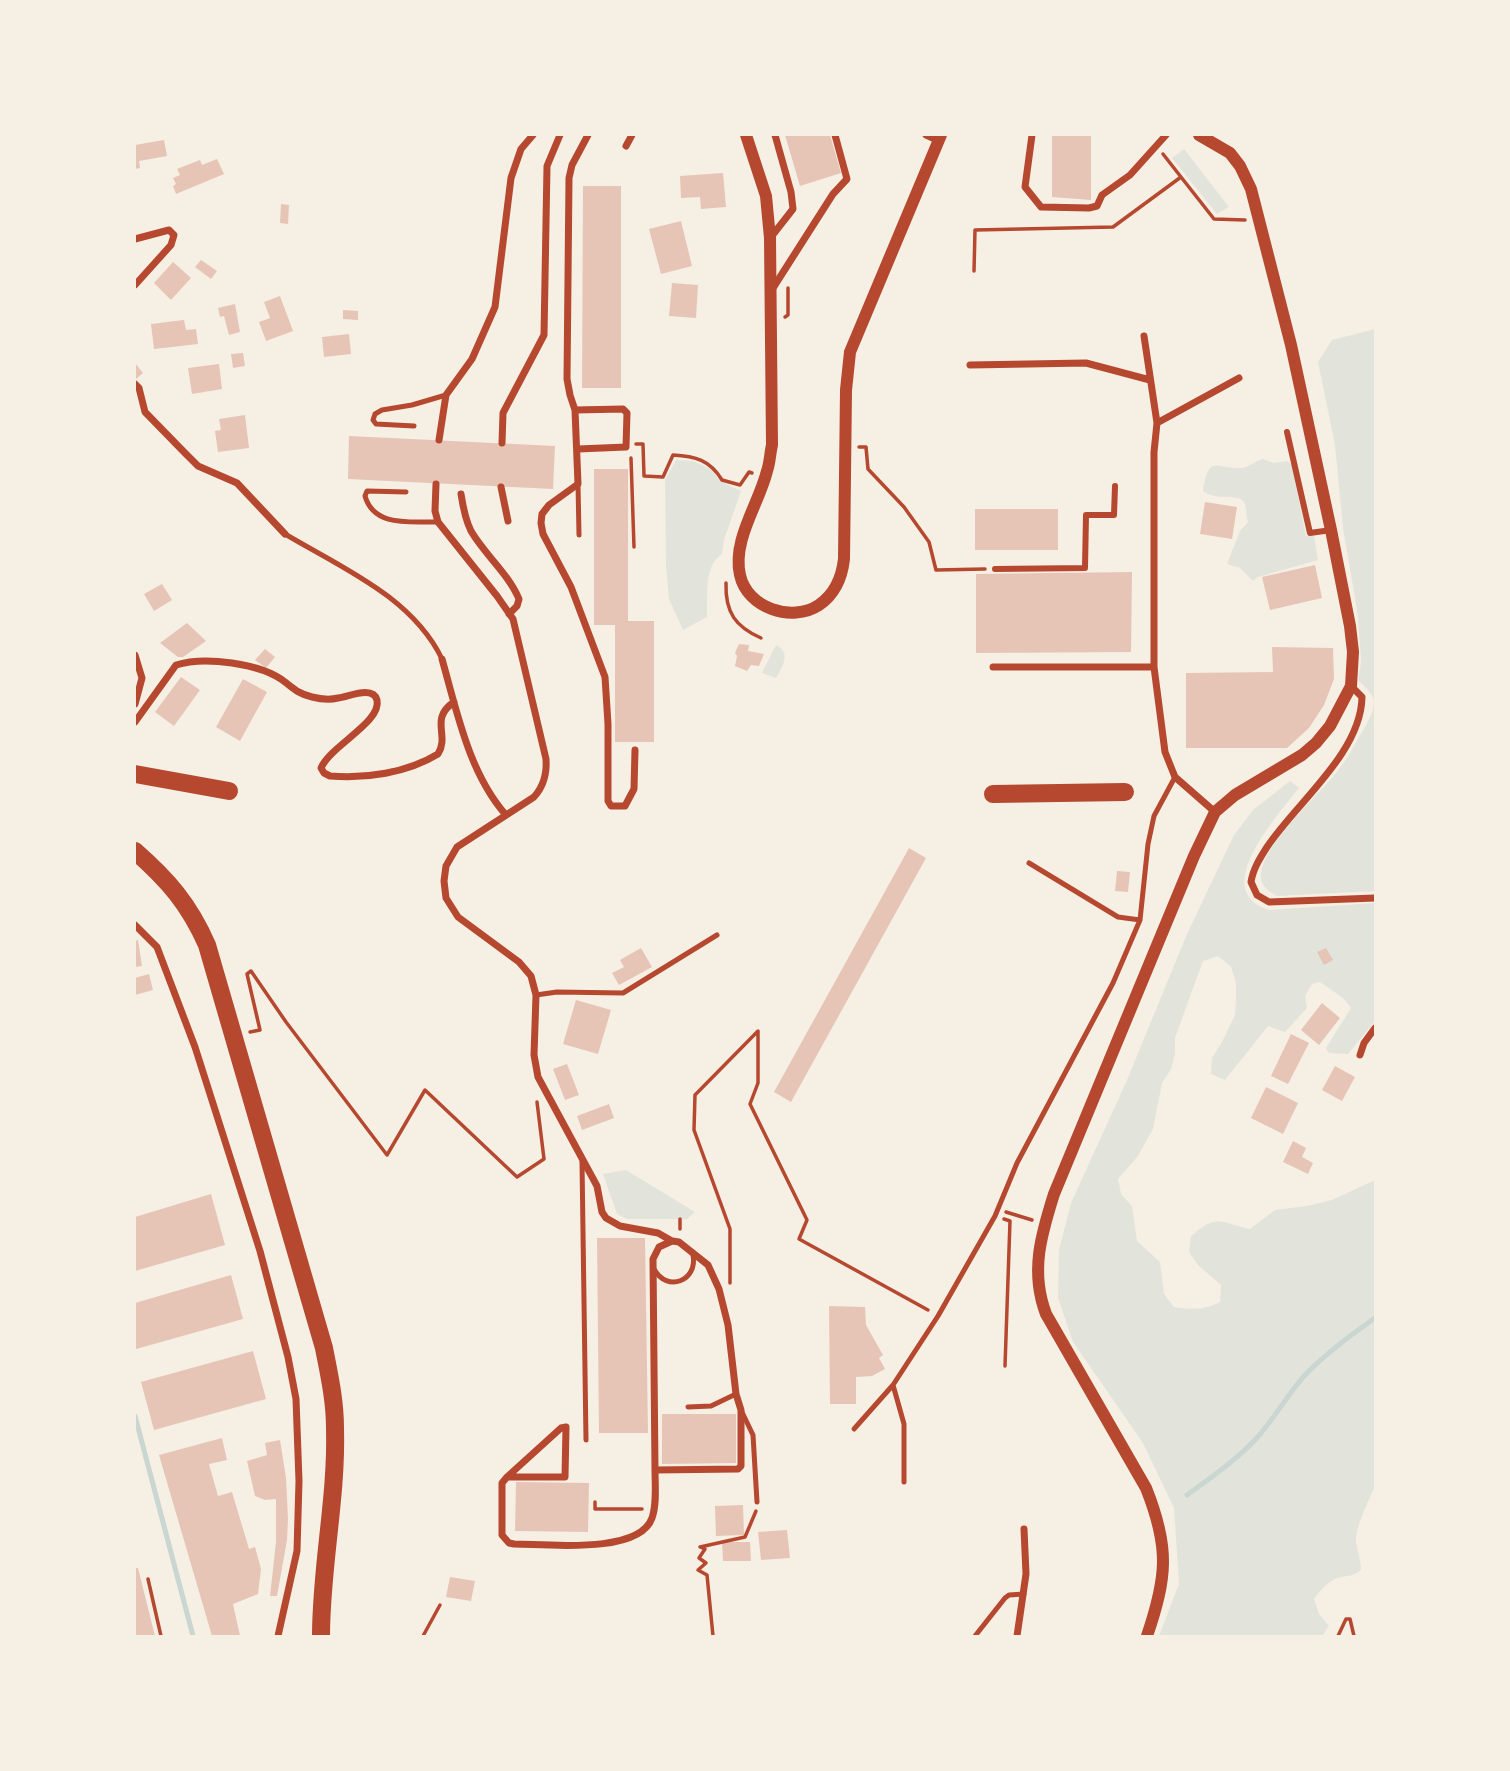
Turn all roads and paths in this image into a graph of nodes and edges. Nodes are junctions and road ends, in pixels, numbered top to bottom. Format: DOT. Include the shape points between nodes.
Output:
graph roads {
  1 [pos="533,135"];
  2 [pos="560,135"];
  3 [pos="588,135"];
  4 [pos="632,135"];
  5 [pos="746,135"];
  6 [pos="775,135"];
  7 [pos="835,135"];
  8 [pos="1032,135"];
  9 [pos="1166,135"];
  10 [pos="1199,135"];
  11 [pos="935,137"];
  12 [pos="625,146"];
  13 [pos="1157,146"];
  14 [pos="1181,177"];
  15 [pos="1260,220"];
  16 [pos="770,238"];
  17 [pos="135,239"];
  18 [pos="974,271"];
  19 [pos="135,285"];
  20 [pos="770,293"];
  21 [pos="1144,336"];
  22 [pos="970,365"];
  23 [pos="1239,379"];
  24 [pos="1150,380"];
  25 [pos="135,384"];
  26 [pos="446,395"];
  27 [pos="575,410"];
  28 [pos="1157,423"];
  29 [pos="414,425"];
  30 [pos="1287,432"];
  31 [pos="439,440"];
  32 [pos="502,443"];
  33 [pos="626,445"];
  34 [pos="846,446"];
  35 [pos="578,449"];
  36 [pos="766,476"];
  37 [pos="436,484"];
  38 [pos="578,484"];
  39 [pos="1115,486"];
  40 [pos="501,487"];
  41 [pos="406,492"];
  42 [pos="461,494"];
  43 [pos="508,521"];
  44 [pos="438,522"];
  45 [pos="1331,530"];
  46 [pos="285,534"];
  47 [pos="579,535"];
  48 [pos="634,547"];
  49 [pos="995,569"];
  50 [pos="509,614"];
  51 [pos="135,655"];
  52 [pos="442,659"];
  53 [pos="993,667"];
  54 [pos="1154,667"];
  55 [pos="1351,686"];
  56 [pos="454,702"];
  57 [pos="135,704"];
  58 [pos="135,722"];
  59 [pos="635,750"];
  60 [pos="135,774"];
  61 [pos="1175,777"];
  62 [pos="229,791"];
  63 [pos="1125,792"];
  64 [pos="993,794"];
  65 [pos="1215,812"];
  66 [pos="506,816"];
  67 [pos="135,851"];
  68 [pos="1029,863"];
  69 [pos="1375,898"];
  70 [pos="1140,920"];
  71 [pos="135,925"];
  72 [pos="717,935"];
  73 [pos="536,995"];
  74 [pos="1375,1028"];
  75 [pos="250,1032"];
  76 [pos="1360,1055"];
  77 [pos="547,1098"];
  78 [pos="582,1159"];
  79 [pos="996,1212"];
  80 [pos="1044,1224"];
  81 [pos="672,1241"];
  82 [pos="693,1255"];
  83 [pos="653,1266"];
  84 [pos="719,1289"];
  85 [pos="938,1316"];
  86 [pos="1005,1366"];
  87 [pos="893,1385"];
  88 [pos="736,1394"];
  89 [pos="688,1407"];
  90 [pos="741,1410"];
  91 [pos="854,1429"];
  92 [pos="586,1440"];
  93 [pos="655,1470"];
  94 [pos="507,1477"];
  95 [pos="904,1482"];
  96 [pos="595,1502"];
  97 [pos="757,1502"];
  98 [pos="653,1509"];
  99 [pos="1024,1529"];
  100 [pos="148,1578"];
  101 [pos="1024,1594"];
  102 [pos="440,1605"];
  103 [pos="161,1636"];
  104 [pos="278,1636"];
  105 [pos="321,1636"];
  106 [pos="424,1636"];
  107 [pos="713,1636"];
  108 [pos="975,1636"];
  109 [pos="1017,1636"];
  110 [pos="1147,1636"];
  111 [pos="1338,1636"];
  112 [pos="1354,1636"];
  1 -- 26 [label="street" via="521,149 511,178 495,307 472,359"];
  2 -- 32 [label="street" via="547,166 544,335 503,413"];
  3 -- 27 [label="street" via="569,178 567,379"];
  4 -- 12 [label="street"];
  5 -- 16 [label="street" via="766,196"];
  6 -- 16 [label="street" via="793,209"];
  7 -- 20 [label="street" via="847,179 832,194"];
  8 -- 13 [label="street" via="1025,187 1041,207 1097,206 1102,195 1130,175"];
  9 -- 13 [label="street"];
  10 -- 15 [label="street" via="1230,153 1240,166"];
  11 -- 34 [label="street" via="850,352"];
  13 -- 14 [label="path"];
  14 -- 15 [label="path" via="1214,219"];
  14 -- 18 [label="path" via="1113,227 975,230"];
  15 -- 45 [label="street"];
  16 -- 20 [label="street"];
  17 -- 19 [label="street" via="169,230 174,235 172,245"];
  20 -- 36 [label="street" via="772,444"];
  21 -- 24 [label="street"];
  22 -- 24 [label="street" via="1086,363"];
  23 -- 28 [label="street"];
  24 -- 28 [label="street"];
  25 -- 46 [label="street" via="145,411 198,466 237,483"];
  26 -- 29 [label="lane" via="382,410 373,420 383,425"];
  26 -- 31 [label="street"];
  27 -- 33 [label="street" via="626,410"];
  27 -- 35 [label="street"];
  28 -- 54 [label="street"];
  30 -- 45 [label="street" via="1310,533"];
  33 -- 35 [label="street"];
  33 -- 36 [label="path" via="643,444 644,476 663,477 673,455 702,459 722,480 740,485 749,472"];
  33 -- 48 [label="path" via="633,462"];
  34 -- 36 [label="street" via="842,573 830,595 810,610 786,612 761,605 740,578 739,550"];
  34 -- 49 [label="path" via="866,447 868,469 929,542 936,570"];
  35 -- 38 [label="street"];
  37 -- 44 [label="street"];
  38 -- 47 [label="lane"];
  38 -- 59 [label="street" via="549,505 541,523 605,677 611,806 625,806 634,789"];
  39 -- 49 [label="street" via="1114,515 1086,515 1085,568"];
  40 -- 43 [label="street"];
  41 -- 44 [label="lane" via="374,490 365,496 375,513 389,520"];
  42 -- 50 [label="street" via="472,531 519,599"];
  44 -- 50 [label="street"];
  45 -- 55 [label="street" via="1350,626"];
  46 -- 52 [label="lane" via="387,595 422,625"];
  50 -- 66 [label="street" via="547,771 540,790"];
  51 -- 57 [label="street" via="142,678"];
  52 -- 56 [label="street"];
  53 -- 54 [label="street"];
  54 -- 61 [label="street" via="1165,752"];
  55 -- 65 [label="street" via="1316,743"];
  55 -- 69 [label="street" via="1362,697 1357,723 1336,762 1282,825 1258,861 1251,882 1257,895 1269,902"];
  56 -- 58 [label="street" via="441,716 438,754 375,775 330,776 321,768 341,743 371,719 377,703 372,693 317,699 237,663 176,665"];
  56 -- 66 [label="street" via="476,768"];
  60 -- 62 [label="highway"];
  61 -- 65 [label="street"];
  61 -- 70 [label="lane" via="1154,816"];
  63 -- 64 [label="highway"];
  65 -- 80 [label="street"];
  66 -- 73 [label="street" via="457,847 446,866 444,889 458,917 526,969"];
  67 -- 105 [label="highway" via="183,898 214,966 324,1348 335,1429"];
  68 -- 70 [label="lane" via="1118,917"];
  70 -- 79 [label="lane" via="1113,983 1017,1163"];
  71 -- 104 [label="street" via="158,947 195,1047 260,1251 288,1357 296,1399 298,1528"];
  72 -- 73 [label="lane" via="623,993"];
  73 -- 77 [label="street" via="534,1063"];
  74 -- 76 [label="street"];
  75 -- 77 [label="path" via="260,1030 247,974 251,971 387,1155 425,1090 517,1177 544,1159 537,1102"];
  77 -- 78 [label="street"];
  78 -- 81 [label="street" via="597,1186 606,1218"];
  78 -- 92 [label="lane"];
  79 -- 80 [label="path"];
  79 -- 85 [label="lane"];
  79 -- 86 [label="path" via="1010,1221"];
  80 -- 110 [label="street" via="1037,1273 1046,1314 1146,1488 1163,1538 1163,1584"];
  81 -- 82 [label="street" via="685,1245"];
  81 -- 83 [label="street" via="655,1252"];
  82 -- 83 [label="lane" via="691,1274 680,1282 666,1282"];
  82 -- 84 [label="street" via="706,1262"];
  83 -- 93 [label="street"];
  84 -- 85 [label="path" via="730,1283 730,1229 694,1130 695,1095 758,1031 758,1083 750,1104 807,1220 799,1239"];
  84 -- 88 [label="street"];
  85 -- 87 [label="lane"];
  87 -- 91 [label="lane"];
  87 -- 95 [label="lane" via="904,1424"];
  88 -- 89 [label="lane" via="711,1406"];
  88 -- 90 [label="street"];
  90 -- 93 [label="street" via="740,1468"];
  90 -- 97 [label="lane" via="752,1429"];
  93 -- 98 [label="street"];
  94 -- 94 [label="street" via="565,1477 566,1427 561,1428"];
  94 -- 98 [label="street" via="501,1488 502,1535 509,1543 614,1543 647,1527"];
  96 -- 98 [label="path" via="595,1508"];
  97 -- 107 [label="path" via="745,1536 700,1547 705,1549 699,1558 706,1563 698,1570 707,1575"];
  99 -- 101 [label="street"];
  100 -- 103 [label="path"];
  101 -- 108 [label="lane" via="1005,1598"];
  101 -- 109 [label="street"];
  102 -- 106 [label="path"];
  111 -- 112 [label="path" via="1350,1619"];
}
